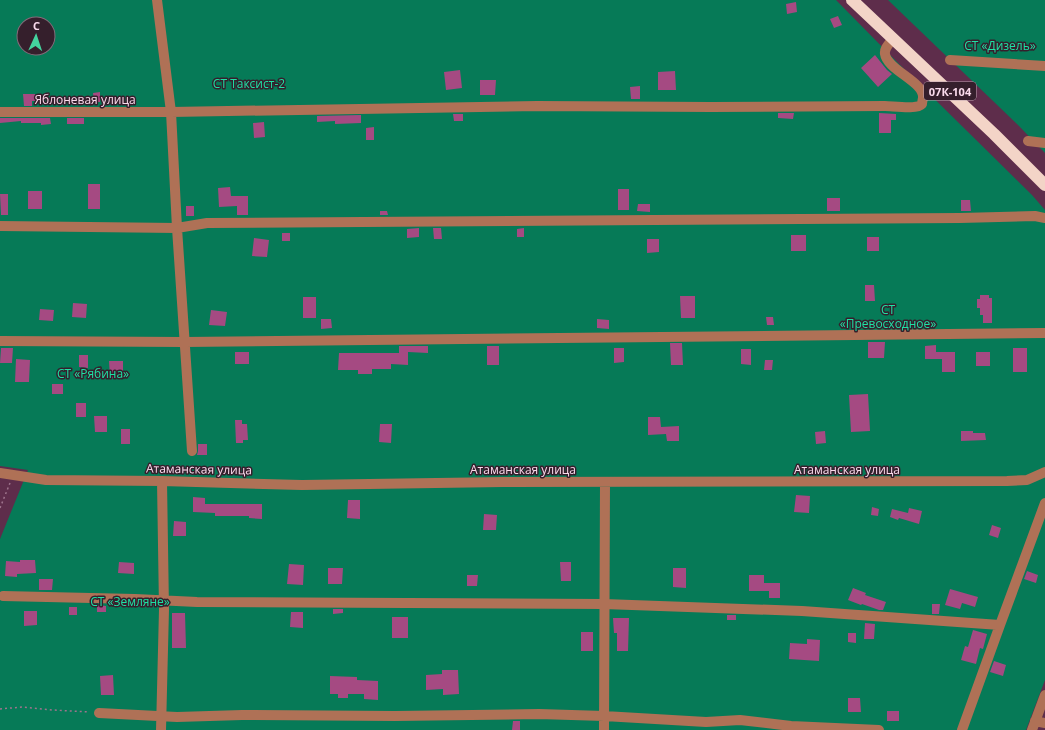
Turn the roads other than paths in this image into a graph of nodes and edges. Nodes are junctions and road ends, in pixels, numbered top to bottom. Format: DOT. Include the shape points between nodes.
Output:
graph roads {
  1 [pos="158,0"];
  2 [pos="852,0"];
  3 [pos="893,38"];
  4 [pos="950,60"];
  5 [pos="1045,66"];
  6 [pos="0,112"];
  7 [pos="171,112"];
  8 [pos="1028,141"];
  9 [pos="1045,143"];
  10 [pos="1045,185"];
  11 [pos="1045,218"];
  12 [pos="0,226"];
  13 [pos="176,228"];
  14 [pos="1045,333"];
  15 [pos="0,341"];
  16 [pos="185,342"];
  17 [pos="192,450"];
  18 [pos="1045,472"];
  19 [pos="0,474"];
  20 [pos="162,481"];
  21 [pos="605,482"];
  22 [pos="1045,503"];
  23 [pos="3,596"];
  24 [pos="604,604"];
  25 [pos="1000,625"];
  26 [pos="1045,695"];
  27 [pos="99,713"];
  28 [pos="604,716"];
  29 [pos="162,717"];
  30 [pos="1037,725"];
  31 [pos="161,730"];
  32 [pos="604,730"];
  33 [pos="879,730"];
  34 [pos="962,730"];
  1 -- 7 [label="street"];
  2 -- 3 [label="highway, 07К-104"];
  3 -- 7 [label="street, Яблоневая улица" via="885,49 886,59 923,93 922,104 918,106 537,106"];
  3 -- 10 [label="highway, 07К-104"];
  4 -- 5 [label="street"];
  6 -- 7 [label="street, Яблоневая улица"];
  7 -- 13 [label="street"];
  8 -- 9 [label="street"];
  11 -- 13 [label="street" via="1035,216 215,222"];
  12 -- 13 [label="street"];
  13 -- 16 [label="street"];
  14 -- 16 [label="street"];
  15 -- 16 [label="street"];
  16 -- 17 [label="street"];
  18 -- 21 [label="street, Атаманская улица" via="1027,480 1007,481"];
  19 -- 20 [label="street, Атаманская улица" via="46,480"];
  20 -- 21 [label="street, Атаманская улица" via="302,485"];
  20 -- 29 [label="street"];
  21 -- 24 [label="street"];
  22 -- 25 [label="street"];
  23 -- 24 [label="street" via="197,602"];
  24 -- 25 [label="street" via="802,611"];
  24 -- 28 [label="street"];
  25 -- 34 [label="street"];
  26 -- 30 [label="street"];
  27 -- 29 [label="street"];
  28 -- 29 [label="street" via="539,714"];
  28 -- 32 [label="street"];
  28 -- 33 [label="street" via="706,722 740,720 791,726"];
  29 -- 31 [label="street"];
}
